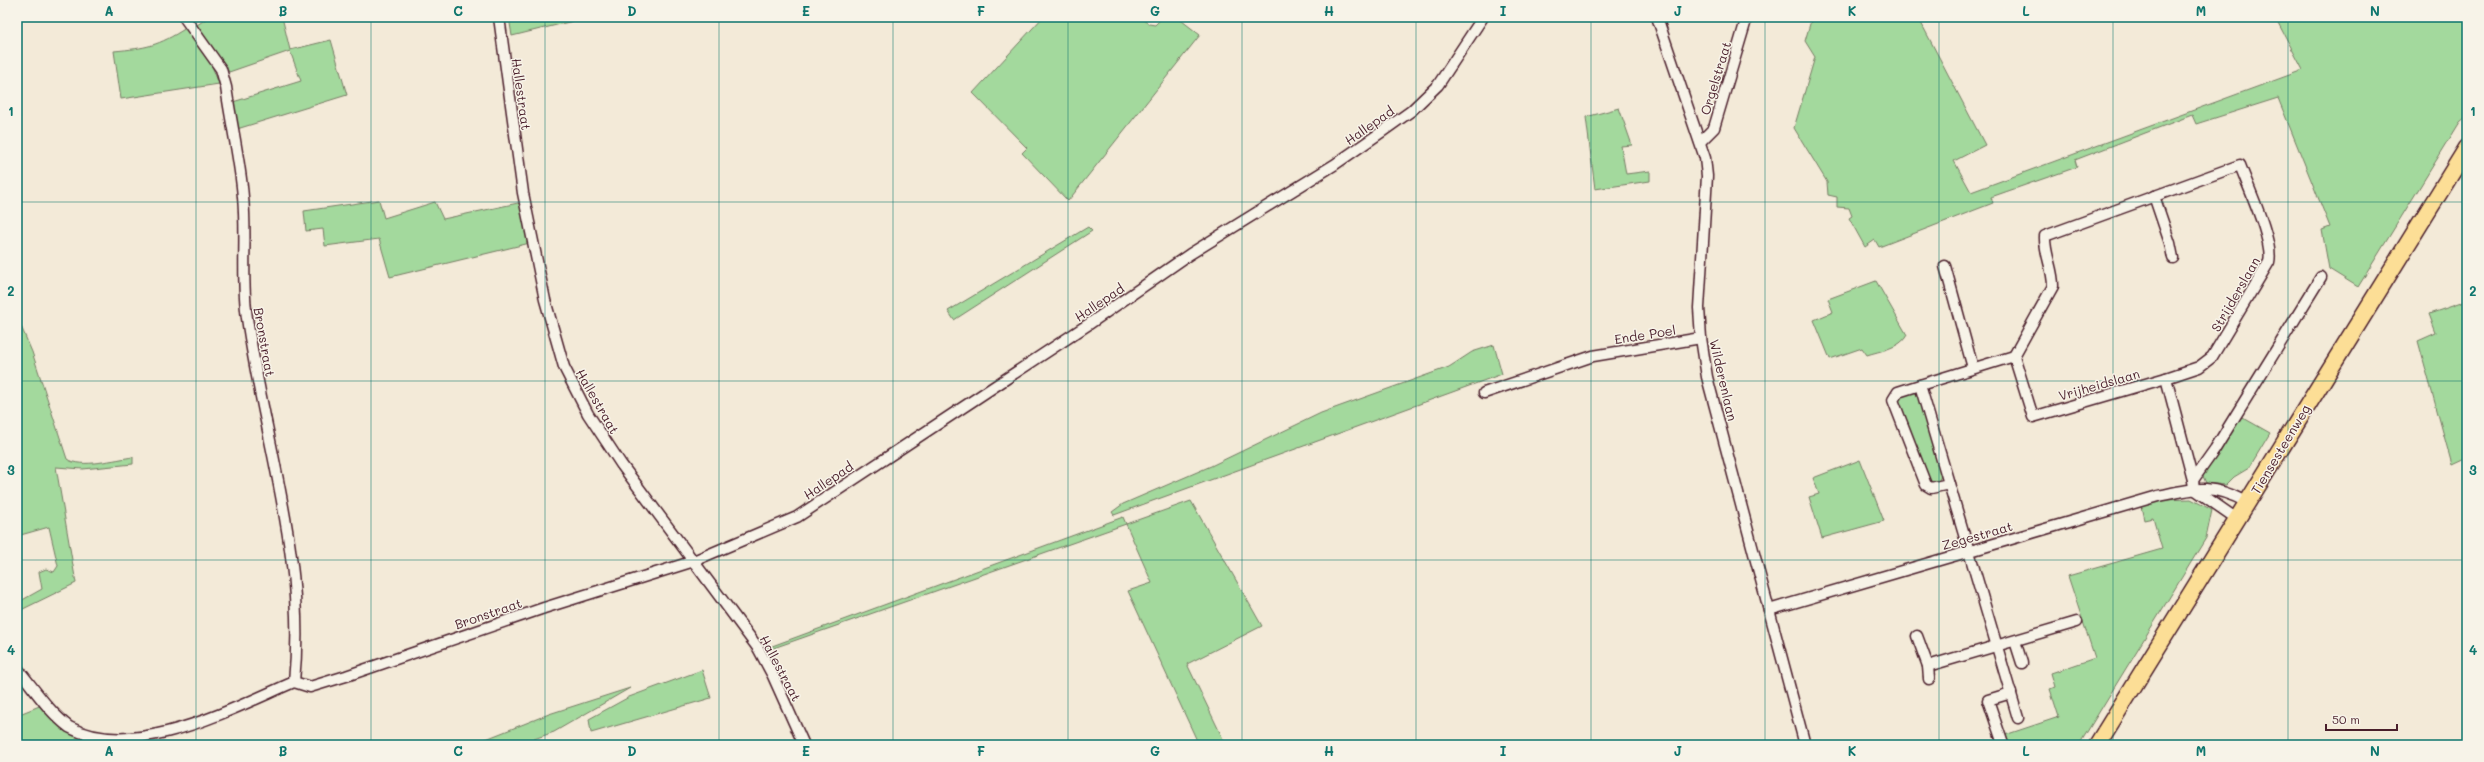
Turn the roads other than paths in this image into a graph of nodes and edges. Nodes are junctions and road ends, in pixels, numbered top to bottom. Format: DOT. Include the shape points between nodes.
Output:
graph roads {
  1 [pos="184,17"];
  2 [pos="499,17"];
  3 [pos="1483,17"];
  4 [pos="1657,17"];
  5 [pos="1747,17"];
  6 [pos="1700,142"];
  7 [pos="2466,149"];
  8 [pos="2154,196"];
  9 [pos="2173,258"];
  10 [pos="1945,266"];
  11 [pos="2321,277"];
  12 [pos="1701,338"];
  13 [pos="2014,356"];
  14 [pos="1973,368"];
  15 [pos="2166,378"];
  16 [pos="1920,385"];
  17 [pos="1484,393"];
  18 [pos="1949,484"];
  19 [pos="2193,484"];
  20 [pos="2247,502"];
  21 [pos="2236,519"];
  22 [pos="1969,552"];
  23 [pos="691,562"];
  24 [pos="1769,610"];
  25 [pos="2077,622"];
  26 [pos="1917,636"];
  27 [pos="2015,640"];
  28 [pos="1996,646"];
  29 [pos="2022,663"];
  30 [pos="1928,666"];
  31 [pos="17,668"];
  32 [pos="1929,679"];
  33 [pos="294,682"];
  34 [pos="2011,693"];
  35 [pos="2018,718"];
  36 [pos="804,745"];
  37 [pos="1805,745"];
  38 [pos="1999,745"];
  39 [pos="2097,745"];
  1 -- 33 [label="street, Bronstraat" via="221,69 226,87 243,198 247,318 282,492 292,565 296,653"];
  2 -- 23 [label="street, Hallestraat" via="523,194 545,300 564,367 596,427"];
  3 -- 23 [label="street, Hallepad" via="1438,85 1412,111 1365,144 1190,254 797,517"];
  4 -- 6 [label="street, Wilderenlaan"];
  5 -- 6 [label="street, Orgelstraat" via="1714,128"];
  6 -- 12 [label="street, Wilderenlaan" via="1707,176 1699,280"];
  7 -- 20 [label="main road, Tiensesteenweg"];
  8 -- 9 [label="street"];
  8 -- 13 [label="street, Strijderslaan" via="2044,236 2044,248 2053,275 2053,286"];
  8 -- 15 [label="street, Strijderslaan" via="2240,165 2271,255 2270,262 2212,357 2199,367"];
  10 -- 14 [label="street"];
  11 -- 19 [label="street"];
  12 -- 17 [label="street, Ende Poel" via="1593,356"];
  12 -- 24 [label="street, Wilderenlaan" via="1707,377"];
  13 -- 14 [label="street"];
  13 -- 15 [label="street, Vrijheidslaan" via="2033,417"];
  14 -- 16 [label="street"];
  15 -- 19 [label="street"];
  16 -- 18 [label="street"];
  16 -- 18 [label="street" via="1898,392 1894,400 1926,485 1931,488"];
  18 -- 22 [label="street"];
  19 -- 20 [label="street, Zegestraat" via="2227,491"];
  19 -- 21 [label="street"];
  19 -- 22 [label="street, Zegestraat"];
  20 -- 21 [label="main road, Tiensesteenweg"];
  21 -- 39 [label="main road, Tiensesteenweg"];
  22 -- 24 [label="street, Zegestraat"];
  22 -- 28 [label="street"];
  23 -- 33 [label="street, Bronstraat" via="544,608 310,687"];
  23 -- 36 [label="street, Hallestraat" via="758,648"];
  24 -- 37 [label="street, Wilderenlaan"];
  25 -- 27 [label="street"];
  26 -- 30 [label="street"];
  27 -- 28 [label="street"];
  27 -- 29 [label="street"];
  28 -- 30 [label="street"];
  28 -- 34 [label="street"];
  30 -- 32 [label="street"];
  31 -- 33 [label="street" via="51,710 70,727 89,738 121,744 154,740 184,731 221,717"];
  34 -- 35 [label="street"];
  34 -- 38 [label="street" via="1988,700 2003,744"];
}
